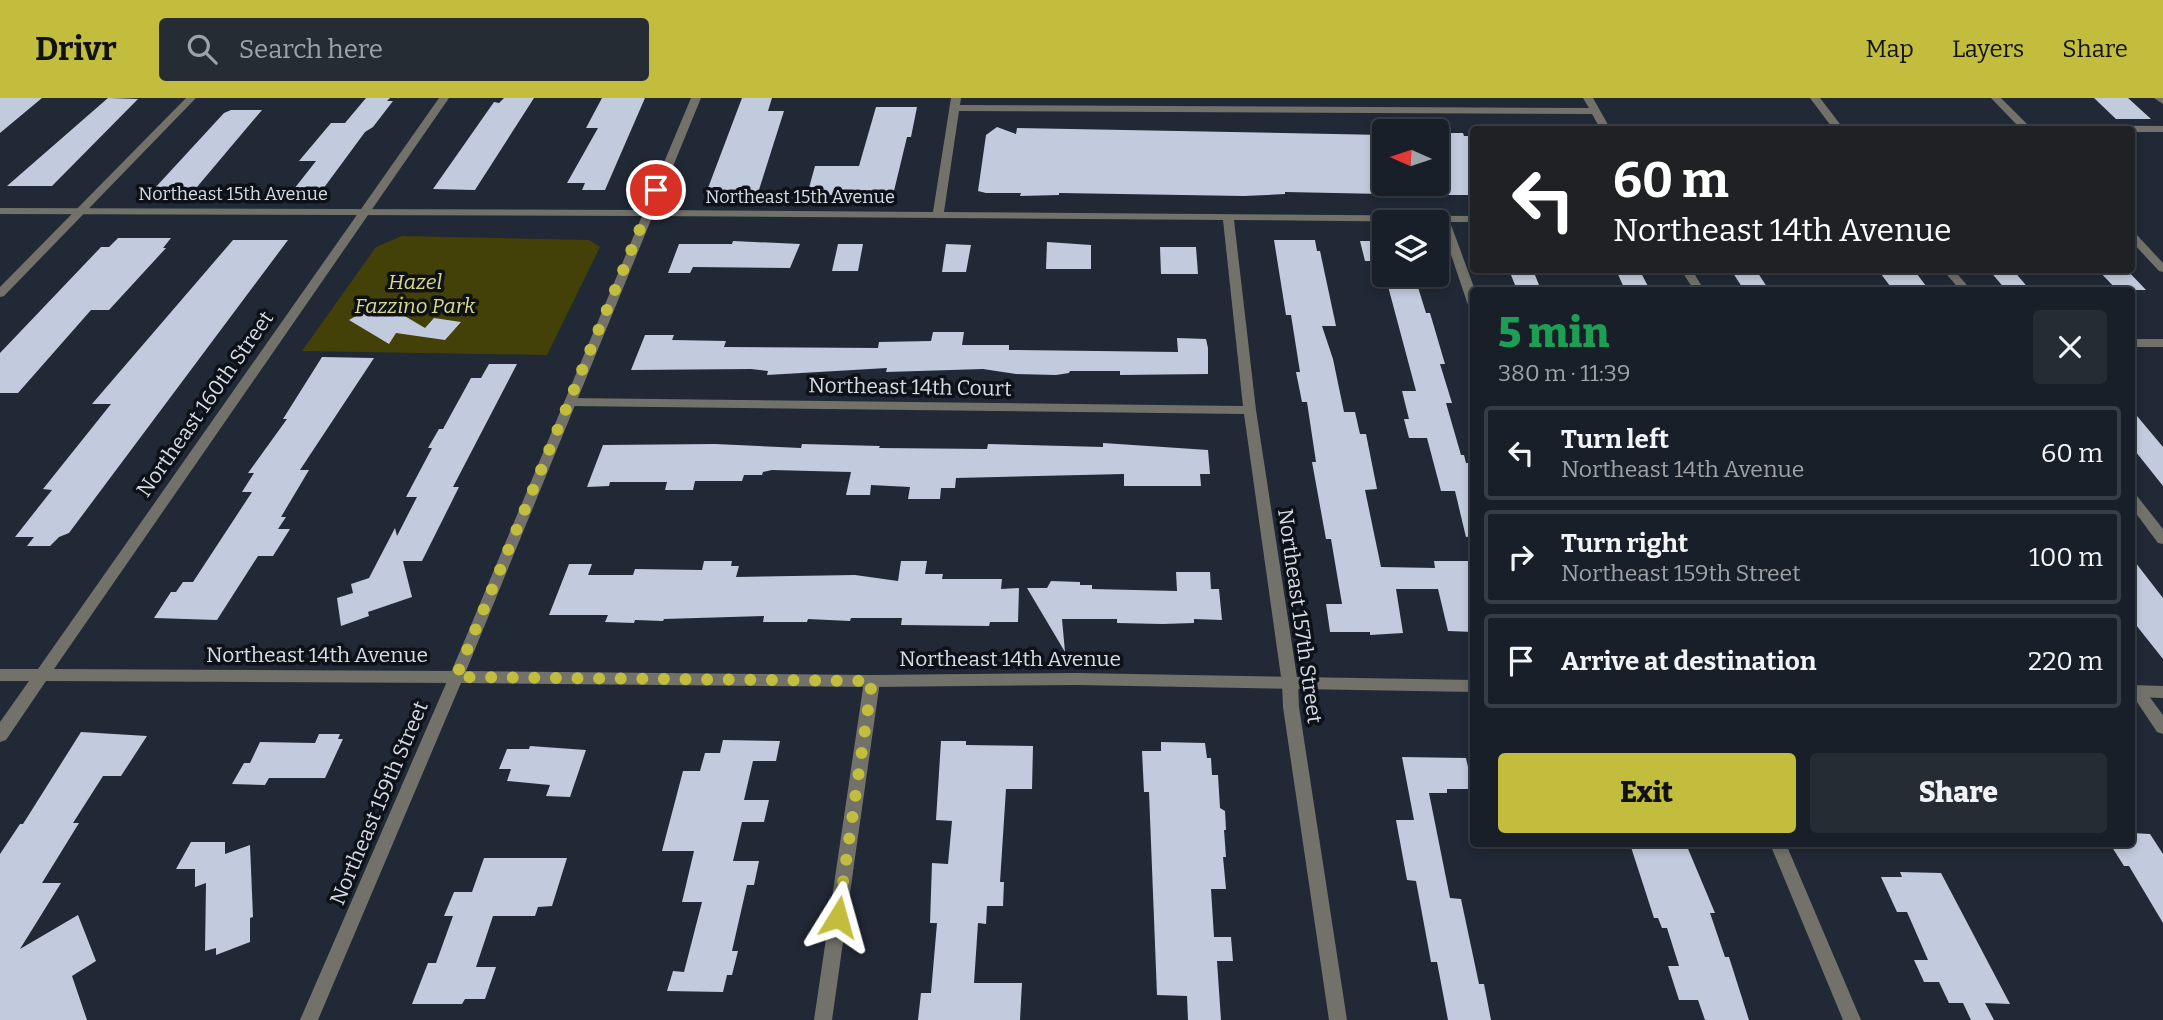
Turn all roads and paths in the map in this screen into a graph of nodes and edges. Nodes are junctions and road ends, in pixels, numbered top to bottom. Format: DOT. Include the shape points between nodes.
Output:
graph roads {
  1 [pos="191,98"];
  2 [pos="444,98"];
  3 [pos="696,98"];
  4 [pos="1588,98"];
  5 [pos="1815,98"];
  6 [pos="1996,98"];
  7 [pos="955,103"];
  8 [pos="1595,111"];
  9 [pos="1604,126"];
  10 [pos="1836,126"];
  11 [pos="2023,126"];
  12 [pos="2135,129"];
  13 [pos="2163,129"];
  14 [pos="0,211"];
  15 [pos="80,211"];
  16 [pos="363,212"];
  17 [pos="647,213"];
  18 [pos="938,215"];
  19 [pos="1228,218"];
  20 [pos="1372,219"];
  21 [pos="1449,219"];
  22 [pos="1470,219"];
  23 [pos="1449,233"];
  24 [pos="2135,239"];
  25 [pos="2163,269"];
  26 [pos="1952,273"];
  27 [pos="1963,287"];
  28 [pos="1470,293"];
  29 [pos="0,294"];
  30 [pos="2135,343"];
  31 [pos="2163,343"];
  32 [pos="570,402"];
  33 [pos="1250,410"];
  34 [pos="2135,503"];
  35 [pos="2163,539"];
  36 [pos="43,675"];
  37 [pos="0,676"];
  38 [pos="456,677"];
  39 [pos="872,681"];
  40 [pos="1290,684"];
  41 [pos="1470,686"];
  42 [pos="2135,692"];
  43 [pos="2163,692"];
  44 [pos="2163,727"];
  45 [pos="0,735"];
  46 [pos="1779,847"];
  47 [pos="309,1020"];
  48 [pos="823,1020"];
  49 [pos="1338,1020"];
  50 [pos="1852,1020"];
  1 -- 15 [label="street"];
  2 -- 16 [label="street, Northeast 160th Street"];
  3 -- 17 [label="street, Northeast 159th Street"];
  4 -- 8 [label="street"];
  5 -- 10 [label="street"];
  6 -- 11 [label="street"];
  7 -- 8 [label="street"];
  7 -- 18 [label="street"];
  8 -- 9 [label="street"];
  12 -- 13 [label="street"];
  14 -- 15 [label="street, Northeast 15th Avenue"];
  15 -- 16 [label="street, Northeast 15th Avenue"];
  15 -- 29 [label="street"];
  16 -- 17 [label="street, Northeast 15th Avenue"];
  16 -- 36 [label="street, Northeast 160th Street"];
  17 -- 18 [label="street, Northeast 15th Avenue"];
  17 -- 32 [label="street, Northeast 159th Street"];
  18 -- 19 [label="street, Northeast 15th Avenue"];
  19 -- 20 [label="street, Northeast 15th Avenue"];
  19 -- 33 [label="street, Northeast 157th Street"];
  21 -- 22 [label="street, Northeast 15th Avenue"];
  23 -- 28 [label="street"];
  24 -- 25 [label="street"];
  26 -- 27 [label="street"];
  30 -- 31 [label="street"];
  32 -- 33 [label="street, Northeast 14th Court"];
  32 -- 38 [label="street, Northeast 159th Street"];
  33 -- 40 [label="street, Northeast 157th Street"];
  34 -- 35 [label="street"];
  36 -- 37 [label="street, Northeast 14th Avenue"];
  36 -- 38 [label="street, Northeast 14th Avenue"];
  36 -- 45 [label="street, Northeast 160th Street"];
  38 -- 39 [label="street, Northeast 14th Avenue"];
  38 -- 47 [label="street, Northeast 159th Street"];
  39 -- 40 [label="street, Northeast 14th Avenue"];
  39 -- 48 [label="street"];
  40 -- 41 [label="street, Northeast 14th Avenue"];
  40 -- 49 [label="street, Northeast 157th Street"];
  42 -- 43 [label="street"];
  42 -- 44 [label="street"];
  46 -- 50 [label="street"];
}
